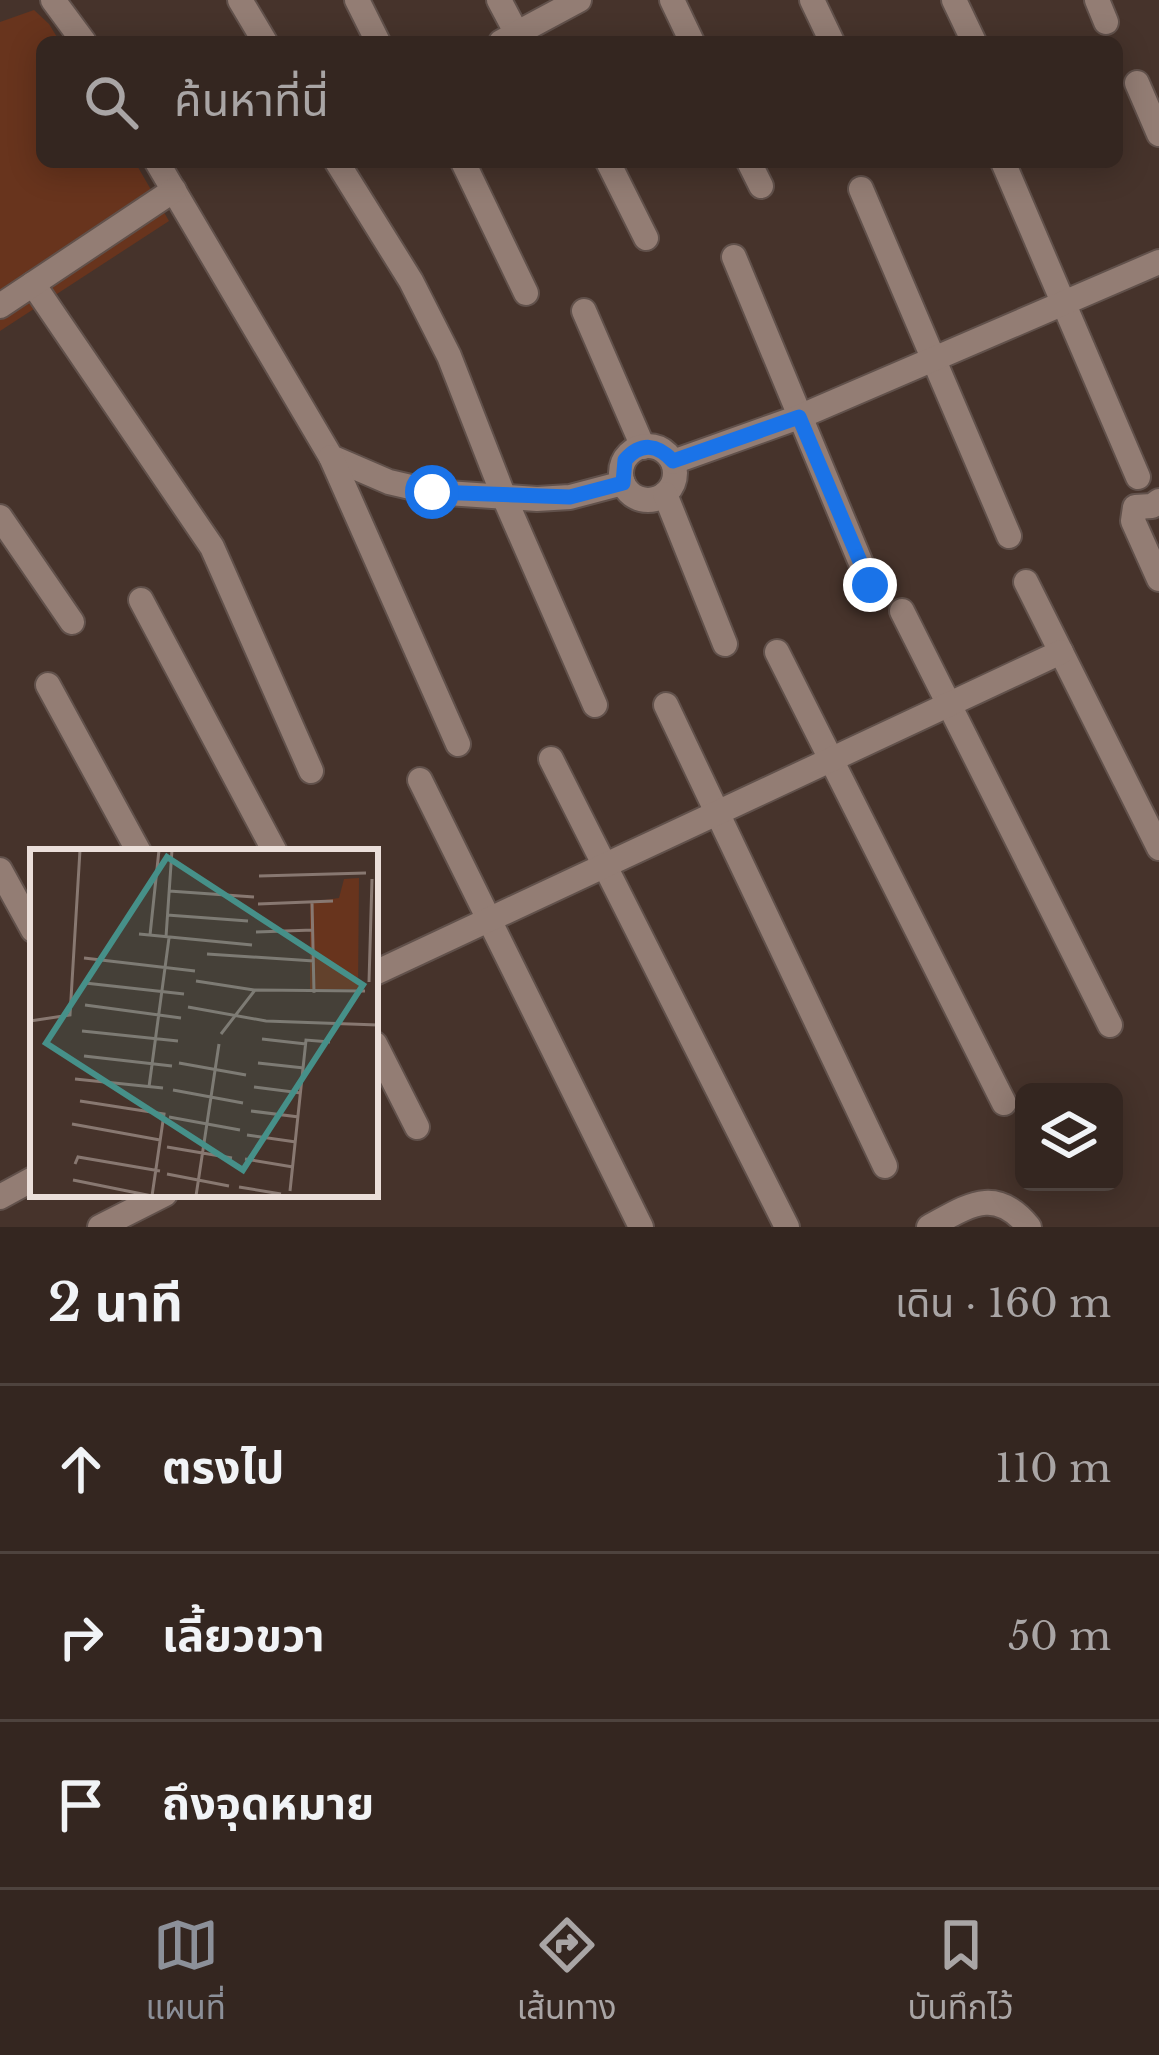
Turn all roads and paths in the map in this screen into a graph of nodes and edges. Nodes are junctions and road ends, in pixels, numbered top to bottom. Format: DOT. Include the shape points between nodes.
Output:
graph roads {
  1 [pos="53,0"];
  2 [pos="239,0"];
  3 [pos="356,0"];
  4 [pos="499,0"];
  5 [pos="579,0"];
  6 [pos="672,0"];
  7 [pos="812,0"];
  8 [pos="954,0"];
  9 [pos="526,35"];
  10 [pos="80,36"];
  11 [pos="261,36"];
  12 [pos="375,36"];
  13 [pos="689,36"];
  14 [pos="829,36"];
  15 [pos="971,36"];
  16 [pos="1137,83"];
  17 [pos="1159,134"];
  18 [pos="161,168"];
  19 [pos="341,168"];
  20 [pos="466,168"];
  21 [pos="611,168"];
  22 [pos="752,168"];
  23 [pos="1006,168"];
  24 [pos="761,186"];
  25 [pos="861,189"];
  26 [pos="174,190"];
  27 [pos="646,238"];
  28 [pos="734,257"];
  29 [pos="1159,262"];
  30 [pos="33,284"];
  31 [pos="526,293"];
  32 [pos="1065,301"];
  33 [pos="0,307"];
  34 [pos="584,310"];
  35 [pos="931,360"];
  36 [pos="799,417"];
  37 [pos="643,447"];
  38 [pos="332,457"];
  39 [pos="673,461"];
  40 [pos="1138,477"];
  41 [pos="623,483"];
  42 [pos="665,494"];
  43 [pos="504,497"];
  44 [pos="1159,501"];
  45 [pos="0,517"];
  46 [pos="1009,536"];
  47 [pos="1159,579"];
  48 [pos="1026,582"];
  49 [pos="870,585"];
  50 [pos="141,600"];
  51 [pos="902,611"];
  52 [pos="72,622"];
  53 [pos="725,644"];
  54 [pos="777,652"];
  55 [pos="1061,652"];
  56 [pos="48,685"];
  57 [pos="596,705"];
  58 [pos="666,705"];
  59 [pos="946,705"];
  60 [pos="458,744"];
  61 [pos="551,759"];
  62 [pos="830,760"];
  63 [pos="311,771"];
  64 [pos="420,780"];
  65 [pos="715,814"];
  66 [pos="1159,848"];
  67 [pos="137,849"];
  68 [pos="273,849"];
  69 [pos="604,866"];
  70 [pos="0,871"];
  71 [pos="489,920"];
  72 [pos="30,925"];
  73 [pos="378,972"];
  74 [pos="1110,1025"];
  75 [pos="384,1085"];
  76 [pos="1004,1103"];
  77 [pos="417,1127"];
  78 [pos="885,1166"];
  79 [pos="30,1181"];
  80 [pos="0,1197"];
  81 [pos="160,1197"];
  82 [pos="100,1227"];
  83 [pos="641,1227"];
  84 [pos="787,1227"];
  85 [pos="929,1227"];
  86 [pos="1029,1227"];
  1 -- 10 [label="street"];
  2 -- 11 [label="street"];
  3 -- 12 [label="street"];
  4 -- 9 [label="street"];
  5 -- 9 [label="street"];
  6 -- 13 [label="street"];
  7 -- 14 [label="street"];
  8 -- 15 [label="street"];
  16 -- 17 [label="street"];
  18 -- 26 [label="street"];
  19 -- 43 [label="street" via="434,324"];
  20 -- 31 [label="street"];
  21 -- 27 [label="street"];
  22 -- 24 [label="street"];
  23 -- 32 [label="street"];
  25 -- 35 [label="street"];
  26 -- 30 [label="street"];
  26 -- 38 [label="street"];
  28 -- 36 [label="street"];
  29 -- 32 [label="street"];
  30 -- 33 [label="street"];
  30 -- 63 [label="street" via="212,548"];
  32 -- 35 [label="street"];
  32 -- 40 [label="street"];
  34 -- 37 [label="street"];
  35 -- 36 [label="street"];
  35 -- 46 [label="street"];
  36 -- 39 [label="street"];
  36 -- 49 [label="street"];
  37 -- 39 [label="street"];
  37 -- 41 [label="street" via="625,460"];
  38 -- 43 [label="street" via="432,492"];
  38 -- 60 [label="street"];
  39 -- 42 [label="street"];
  41 -- 42 [label="street" via="646,500"];
  41 -- 43 [label="street" via="570,497"];
  42 -- 53 [label="street"];
  43 -- 57 [label="street"];
  44 -- 47 [label="street" via="1135,506 1133,520"];
  45 -- 52 [label="street"];
  48 -- 55 [label="street"];
  50 -- 68 [label="street"];
  51 -- 59 [label="street"];
  54 -- 62 [label="street"];
  55 -- 59 [label="street"];
  55 -- 66 [label="street"];
  56 -- 67 [label="street"];
  58 -- 65 [label="street"];
  59 -- 62 [label="street"];
  59 -- 74 [label="street"];
  61 -- 69 [label="street"];
  62 -- 65 [label="street"];
  62 -- 76 [label="street"];
  64 -- 71 [label="street"];
  65 -- 69 [label="street"];
  65 -- 78 [label="street"];
  69 -- 71 [label="street"];
  69 -- 84 [label="street"];
  70 -- 72 [label="street"];
  71 -- 73 [label="street"];
  71 -- 83 [label="street"];
  75 -- 77 [label="street"];
  79 -- 80 [label="street"];
  81 -- 82 [label="street"];
  85 -- 86 [label="street" via="991,1201"];
}
